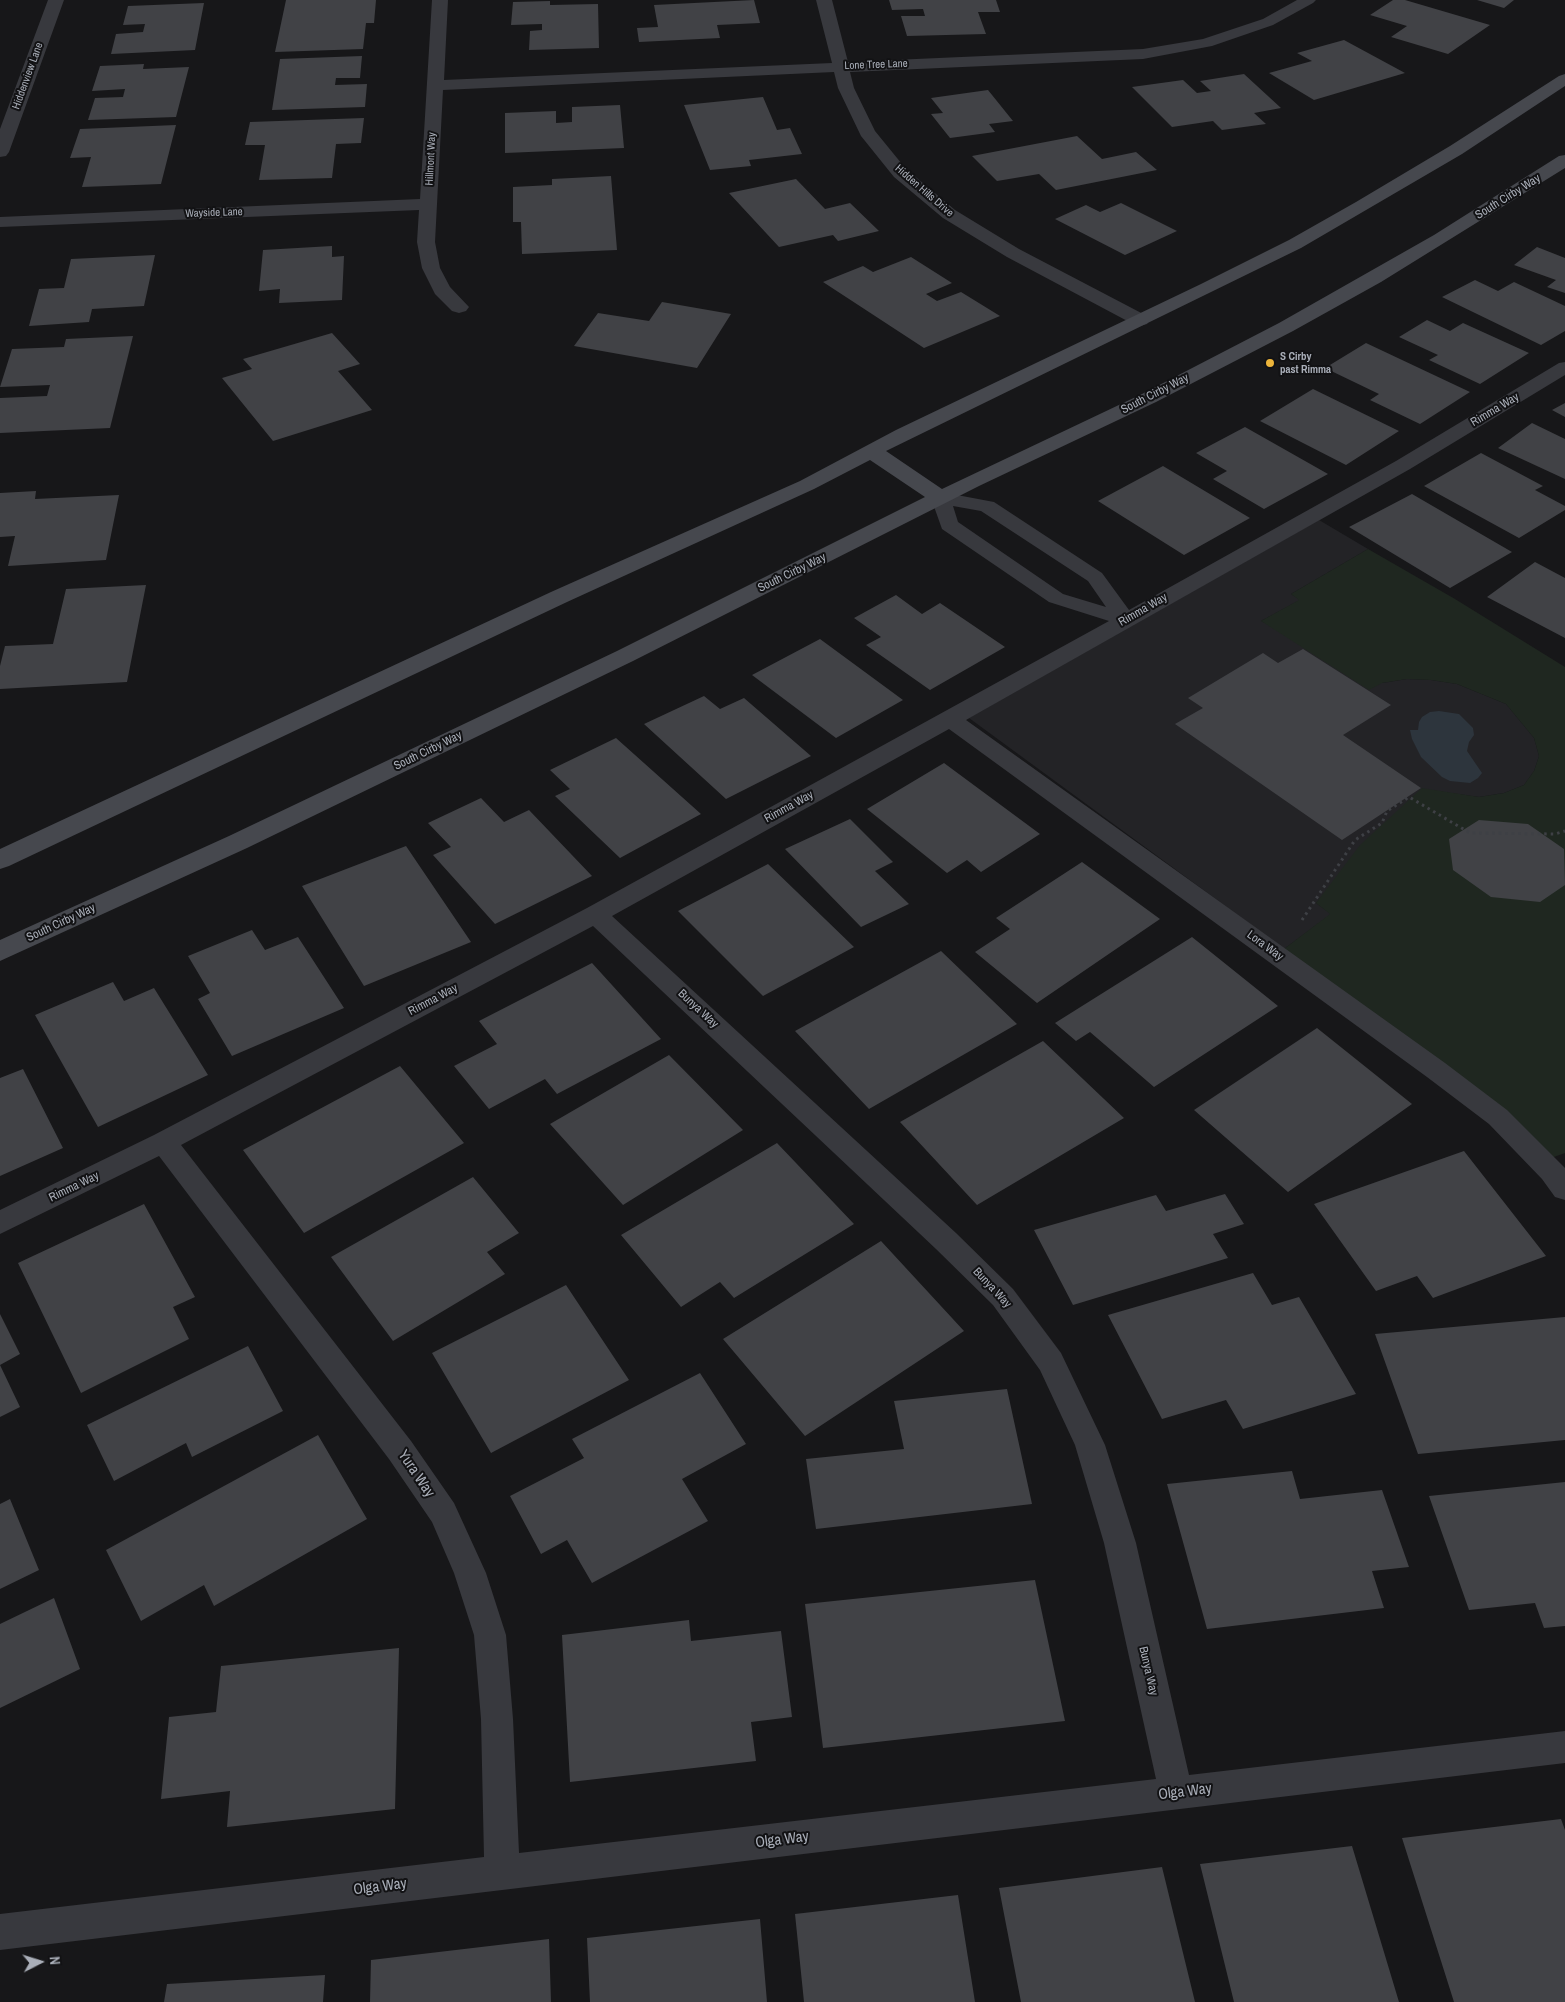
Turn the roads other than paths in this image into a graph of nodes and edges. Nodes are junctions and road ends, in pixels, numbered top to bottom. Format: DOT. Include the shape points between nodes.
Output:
graph roads {
  1 [pos="56,0"];
  2 [pos="440,0"];
  3 [pos="824,0"];
  4 [pos="1308,0"];
  5 [pos="840,67"];
  6 [pos="1565,80"];
  7 [pos="435,86"];
  8 [pos="0,152"];
  9 [pos="1565,160"];
  10 [pos="428,204"];
  11 [pos="0,222"];
  12 [pos="459,307"];
  13 [pos="1140,320"];
  14 [pos="1565,367"];
  15 [pos="871,451"];
  16 [pos="941,498"];
  17 [pos="1126,620"];
  18 [pos="950,719"];
  19 [pos="0,860"];
  20 [pos="595,914"];
  21 [pos="0,951"];
  22 [pos="163,1142"];
  23 [pos="1561,1176"];
  24 [pos="0,1223"];
  25 [pos="1565,1747"];
  26 [pos="1176,1793"];
  27 [pos="502,1873"];
  28 [pos="0,1932"];
  1 -- 8 [label="street, Hiddenview Lane"];
  2 -- 7 [label="street, Hillmont Way"];
  3 -- 5 [label="street, Hidden Hills Drive"];
  4 -- 5 [label="street, Lone Tree Lane" via="1268,22 1206,43 1142,54"];
  5 -- 7 [label="street, Lone Tree Lane"];
  5 -- 13 [label="street, Hidden Hills Drive" via="846,88 867,132 900,173 948,214 1013,253"];
  6 -- 13 [label="main road" via="1463,145 1295,244"];
  7 -- 10 [label="street, Hillmont Way"];
  9 -- 16 [label="main road, South Cirby Way" via="1440,239 1286,327 1149,398"];
  10 -- 11 [label="street, Wayside Lane"];
  10 -- 12 [label="street, Hillmont Way" via="426,242 431,268 442,290"];
  13 -- 15 [label="main road"];
  14 -- 17 [label="lane, Rimma Way" via="1411,460"];
  15 -- 16 [label="main road"];
  15 -- 19 [label="main road" via="807,485 559,597"];
  16 -- 17 [label="lane" via="986,506 1095,577"];
  16 -- 17 [label="lane" via="949,525 1056,598"];
  16 -- 21 [label="main road, South Cirby Way" via="410,760"];
  17 -- 18 [label="lane, Rimma Way"];
  18 -- 20 [label="lane, Rimma Way"];
  18 -- 23 [label="lane, Lora Way" via="1498,1117"];
  20 -- 22 [label="lane, Rimma Way"];
  20 -- 26 [label="lane, Bunya Way" via="946,1241 1003,1297 1051,1362 1090,1445 1120,1543"];
  22 -- 24 [label="lane, Rimma Way"];
  22 -- 27 [label="lane, Yura Way" via="400,1450 447,1522 470,1573 490,1635 497,1719"];
  25 -- 26 [label="lane, Olga Way"];
  26 -- 27 [label="lane, Olga Way"];
  27 -- 28 [label="lane, Olga Way"];
}
